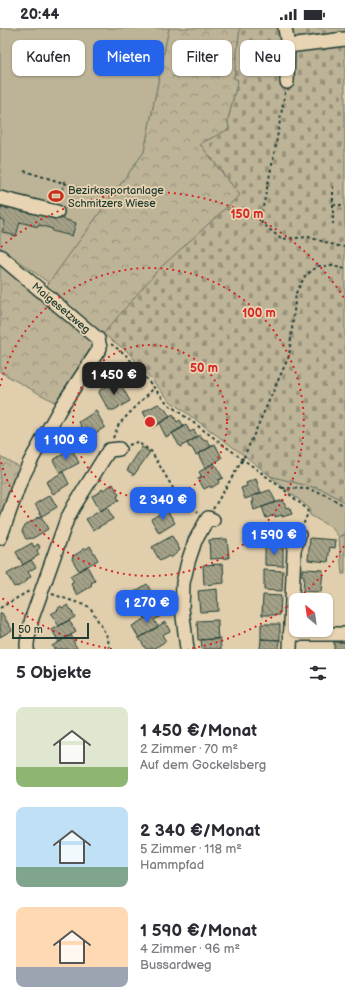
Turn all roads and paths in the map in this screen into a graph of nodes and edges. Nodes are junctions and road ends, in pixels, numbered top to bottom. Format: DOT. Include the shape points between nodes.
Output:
graph roads {
  1 [pos="285,28"];
  2 [pos="345,39"];
  3 [pos="287,40"];
  4 [pos="295,45"];
  5 [pos="287,76"];
  6 [pos="287,82"];
  7 [pos="24,171"];
  8 [pos="64,182"];
  9 [pos="333,186"];
  10 [pos="90,191"];
  11 [pos="0,198"];
  12 [pos="345,205"];
  13 [pos="333,206"];
  14 [pos="57,212"];
  15 [pos="333,224"];
  16 [pos="345,247"];
  17 [pos="0,256"];
  18 [pos="345,269"];
  19 [pos="98,339"];
  20 [pos="154,388"];
  21 [pos="114,449"];
  22 [pos="243,459"];
  23 [pos="282,488"];
  24 [pos="345,506"];
  25 [pos="210,519"];
  26 [pos="299,535"];
  27 [pos="0,538"];
  28 [pos="34,588"];
  29 [pos="292,593"];
  30 [pos="52,594"];
  31 [pos="0,608"];
  32 [pos="333,634"];
  33 [pos="345,634"];
  34 [pos="290,637"];
  35 [pos="27,649"];
  36 [pos="109,649"];
  37 [pos="187,649"];
  38 [pos="290,649"];
  1 -- 3 [label="street"];
  2 -- 4 [label="street"];
  5 -- 6 [label="street"];
  6 -- 16 [label="path" via="260,221 280,239 308,237"];
  7 -- 8 [label="path"];
  8 -- 10 [label="path"];
  8 -- 14 [label="path"];
  9 -- 13 [label="path"];
  11 -- 14 [label="street"];
  12 -- 13 [label="path"];
  13 -- 15 [label="path"];
  17 -- 19 [label="street, Maigesetzweg"];
  18 -- 22 [label="path" via="318,266 305,276 296,293 289,356"];
  19 -- 20 [label="path" via="108,342 125,354"];
  19 -- 27 [label="street, Maigesetzweg" via="100,348 61,407 20,482"];
  20 -- 21 [label="path" via="119,424"];
  20 -- 22 [label="path" via="168,404"];
  21 -- 25 [label="path" via="137,442 151,451 177,496"];
  21 -- 35 [label="street" via="67,518 32,618"];
  22 -- 23 [label="path"];
  22 -- 25 [label="path"];
  23 -- 24 [label="path" via="307,489 322,493"];
  23 -- 26 [label="path" via="307,509"];
  25 -- 37 [label="street" via="195,541 183,583 182,608"];
  26 -- 29 [label="street" via="294,550"];
  28 -- 31 [label="path"];
  30 -- 36 [label="path" via="90,608 108,638"];
  32 -- 33 [label="street"];
  34 -- 38 [label="street"];
}
